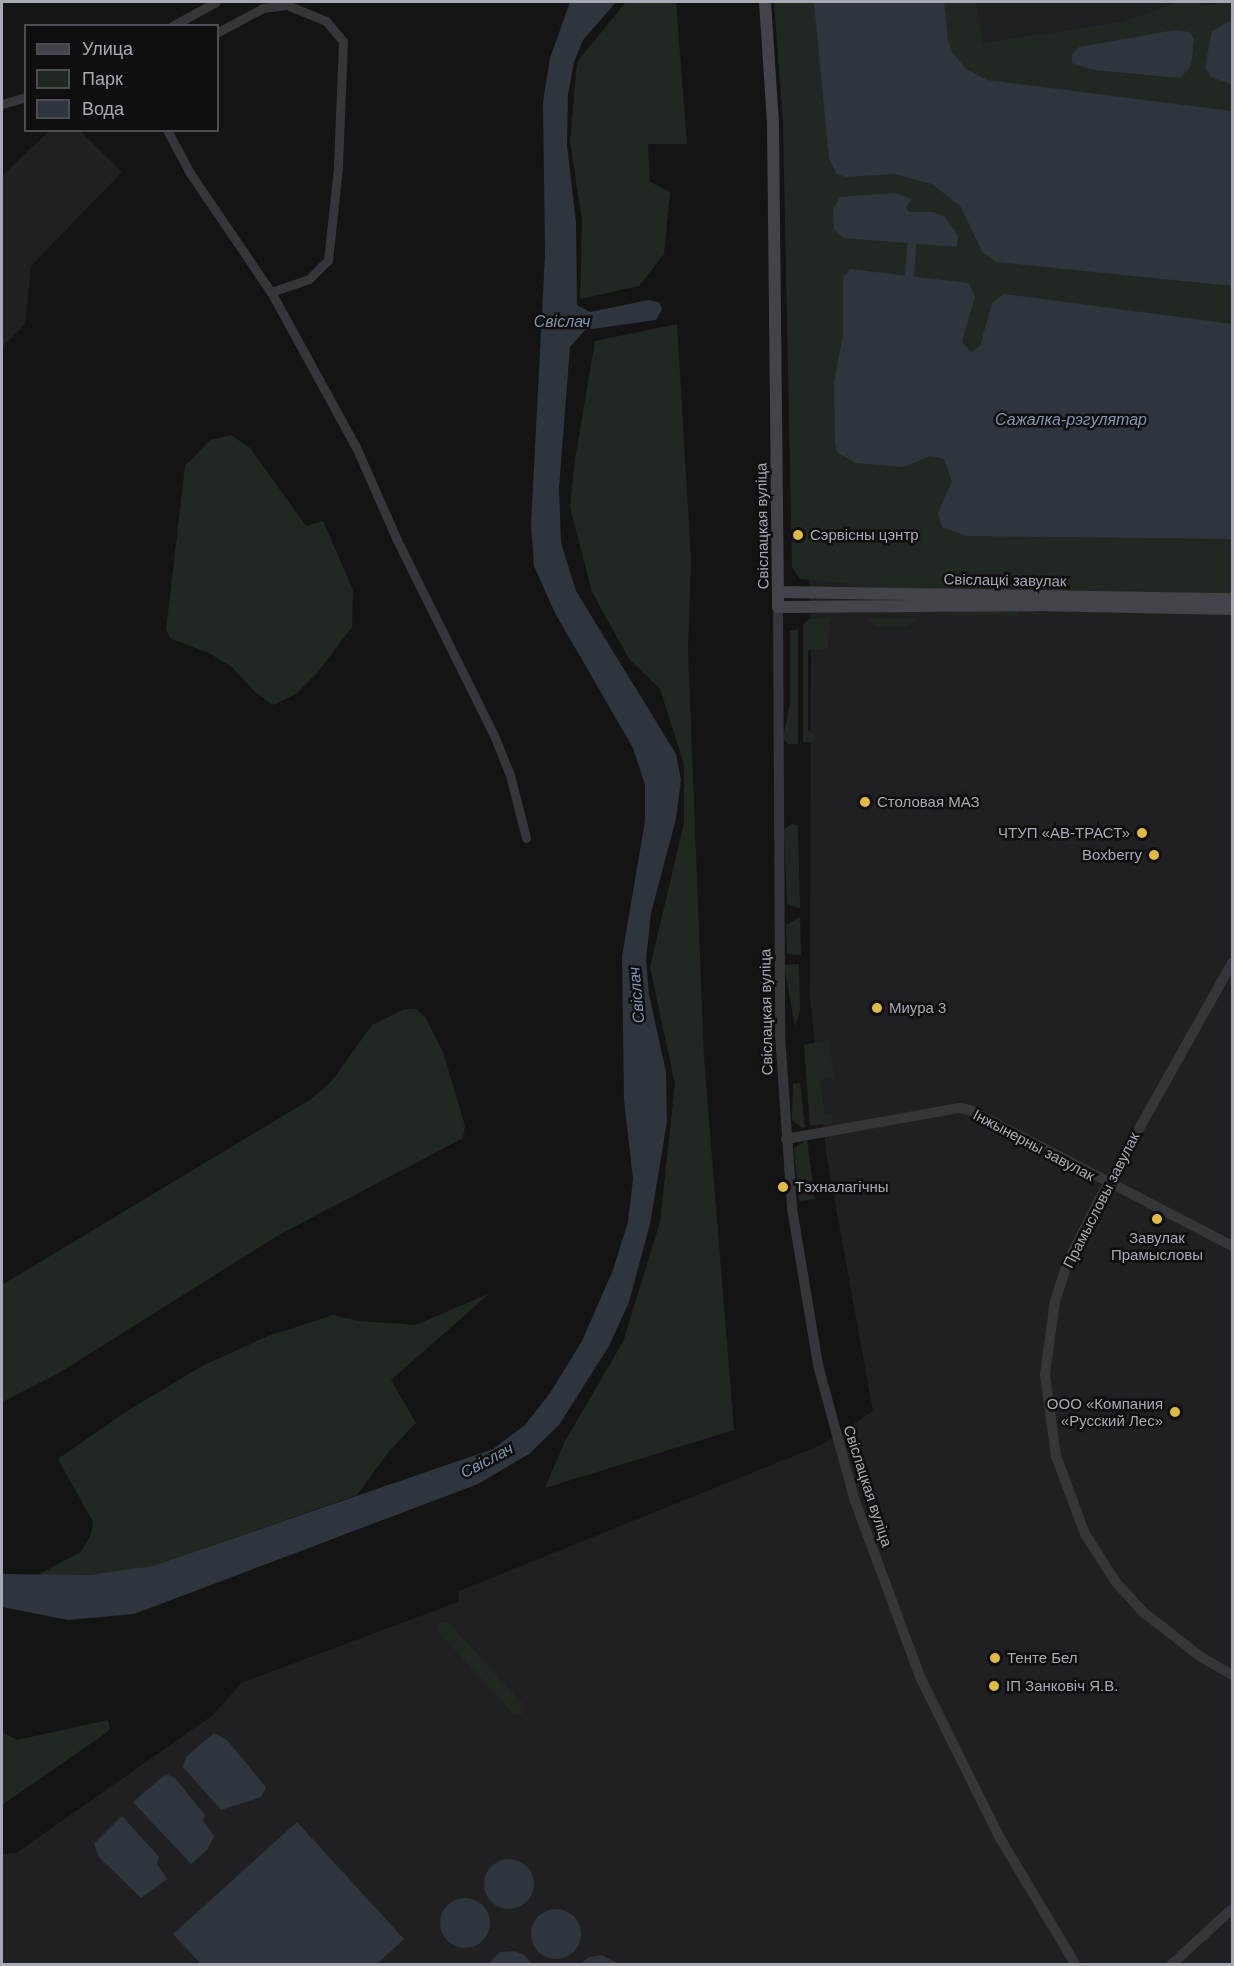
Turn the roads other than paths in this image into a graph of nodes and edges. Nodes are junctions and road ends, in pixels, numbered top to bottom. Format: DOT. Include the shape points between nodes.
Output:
graph roads {
  1 [pos="216,2"];
  2 [pos="765,2"];
  3 [pos="176,24"];
  4 [pos="219,31"];
  5 [pos="24,98"];
  6 [pos="2,104"];
  7 [pos="168,132"];
  8 [pos="271,292"];
  9 [pos="778,592"];
  10 [pos="1233,599"];
  11 [pos="778,607"];
  12 [pos="1233,609"];
  13 [pos="526,837"];
  14 [pos="1233,963"];
  15 [pos="786,1139"];
  16 [pos="1107,1184"];
  17 [pos="1233,1246"];
  18 [pos="1233,1676"];
  19 [pos="1233,1909"];
  20 [pos="1075,1965"];
  21 [pos="1172,1965"];
  1 -- 3 [label="street"];
  2 -- 9 [label="main road, Свіслацкая вуліца" via="773,124"];
  4 -- 8 [label="street" via="263,8 287,5 326,21 343,41 338,168 328,260 309,279"];
  5 -- 6 [label="street"];
  7 -- 8 [label="street" via="190,173"];
  8 -- 13 [label="street" via="356,447 397,540 494,735 510,775"];
  9 -- 10 [label="main road, Свіслацкі завулак"];
  9 -- 11 [label="main road, Свіслацкая вуліца"];
  11 -- 12 [label="main road, Свіслацкі завулак" via="1037,605"];
  11 -- 15 [label="street, Свіслацкая вуліца" via="780,1035"];
  14 -- 16 [label="street, Прамысловы завулак"];
  15 -- 16 [label="street, Інжынерны завулак" via="959,1108 980,1114"];
  15 -- 20 [label="street, Свіслацкая вуліца" via="812,1336 833,1426 874,1557 920,1677 962,1765"];
  16 -- 17 [label="street, Інжынерны завулак"];
  16 -- 18 [label="street, Прамысловы завулак" via="1068,1261 1055,1300 1046,1374 1056,1456 1078,1519 1115,1581 1161,1629"];
  19 -- 21 [label="street"];
}
